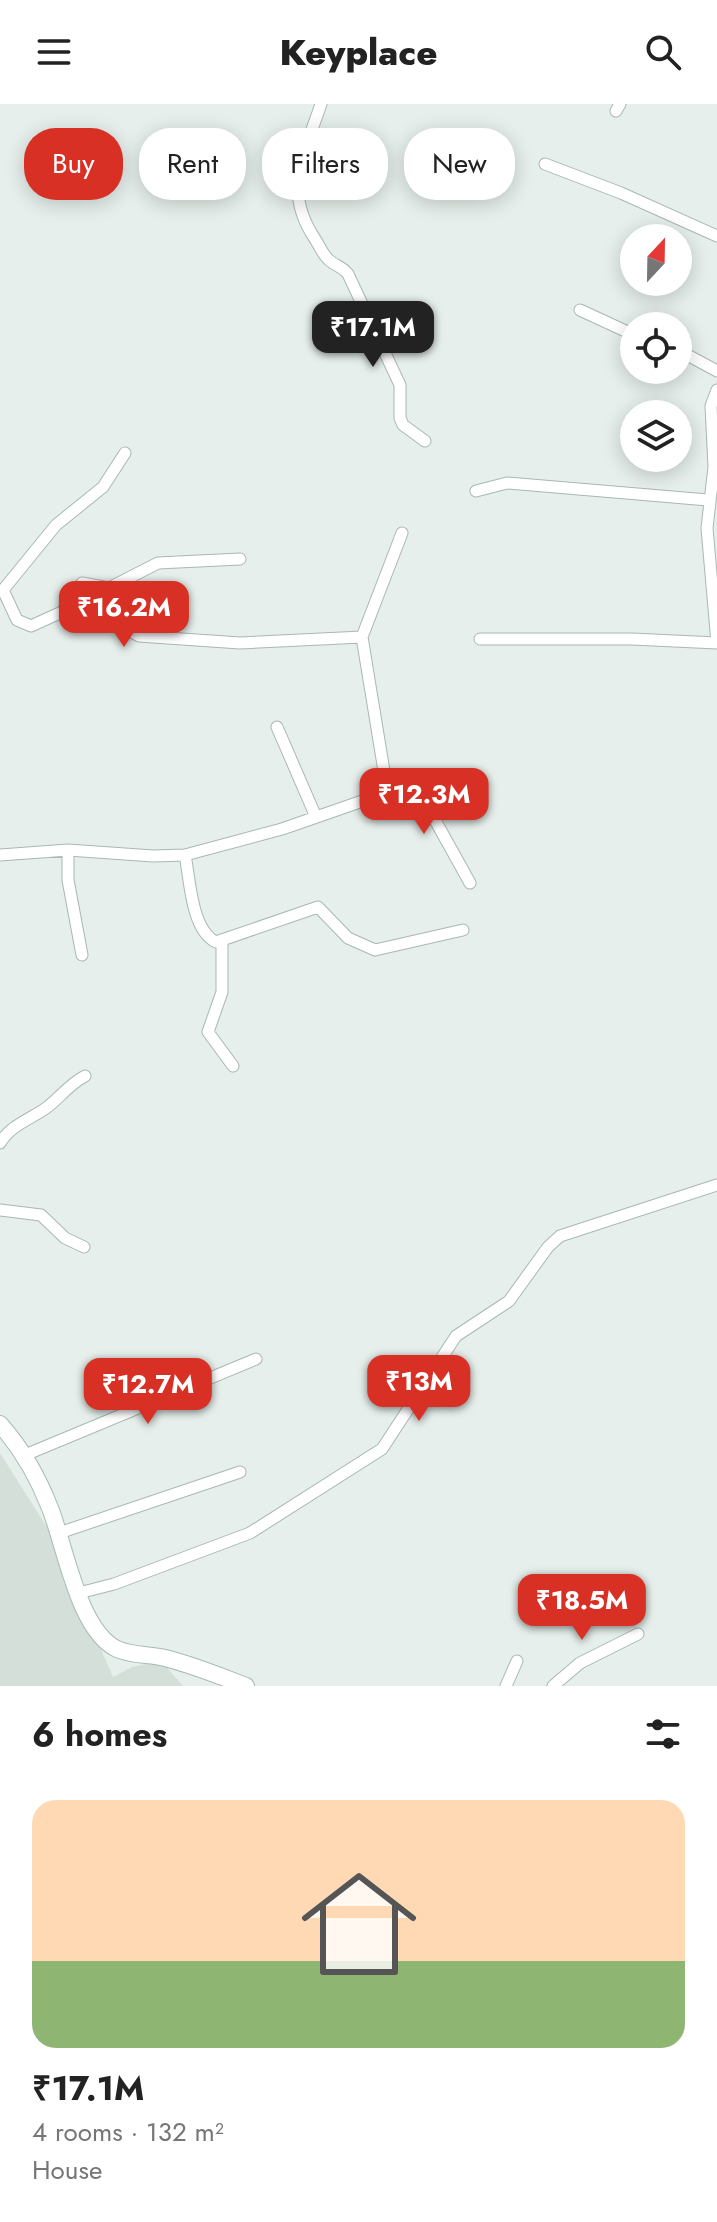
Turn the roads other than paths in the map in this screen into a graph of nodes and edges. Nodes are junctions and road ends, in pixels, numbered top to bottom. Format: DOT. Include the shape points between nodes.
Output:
graph roads {
  1 [pos="321,104"];
  2 [pos="545,164"];
  3 [pos="717,236"];
  4 [pos="580,310"];
  5 [pos="620,329"];
  6 [pos="692,358"];
  7 [pos="717,371"];
  8 [pos="717,390"];
  9 [pos="425,441"];
  10 [pos="125,453"];
  11 [pos="476,491"];
  12 [pos="708,500"];
  13 [pos="402,533"];
  14 [pos="240,559"];
  15 [pos="109,588"];
  16 [pos="715,612"];
  17 [pos="362,637"];
  18 [pos="480,639"];
  19 [pos="717,643"];
  20 [pos="277,727"];
  21 [pos="385,782"];
  22 [pos="316,817"];
  23 [pos="68,850"];
  24 [pos="0,855"];
  25 [pos="185,855"];
  26 [pos="470,883"];
  27 [pos="463,930"];
  28 [pos="222,942"];
  29 [pos="82,955"];
  30 [pos="233,1066"];
  31 [pos="85,1076"];
  32 [pos="0,1143"];
  33 [pos="717,1185"];
  34 [pos="0,1210"];
  35 [pos="84,1247"];
  36 [pos="256,1359"];
  37 [pos="0,1424"];
  38 [pos="25,1455"];
  39 [pos="240,1472"];
  40 [pos="59,1533"];
  41 [pos="79,1593"];
  42 [pos="638,1634"];
  43 [pos="517,1661"];
  44 [pos="246,1686"];
  45 [pos="506,1686"];
  46 [pos="553,1686"];
  1 -- 9 [label="street" via="297,179 300,210 330,262 348,274 400,385 400,418"];
  2 -- 3 [label="street"];
  4 -- 5 [label="street"];
  6 -- 7 [label="street"];
  8 -- 12 [label="street" via="711,406 714,467"];
  10 -- 15 [label="street" via="103,487 56,525 3,590 17,620 31,626 62,612 82,583"];
  11 -- 12 [label="street" via="507,483"];
  12 -- 16 [label="street"];
  13 -- 17 [label="street"];
  14 -- 15 [label="street" via="158,563"];
  15 -- 17 [label="street" via="106,604 121,626 139,636 240,643"];
  16 -- 19 [label="street"];
  17 -- 21 [label="street"];
  18 -- 19 [label="street"];
  20 -- 22 [label="street"];
  21 -- 22 [label="street" via="374,797"];
  21 -- 26 [label="street" via="425,802"];
  22 -- 25 [label="street"];
  23 -- 24 [label="street"];
  23 -- 25 [label="street"];
  23 -- 29 [label="street"];
  25 -- 28 [label="street" via="203,930 208,938"];
  27 -- 28 [label="street" via="375,950 348,938 318,907"];
  28 -- 30 [label="street" via="222,992 208,1032"];
  31 -- 32 [label="street" via="12,1128"];
  33 -- 41 [label="street" via="560,1236 509,1301 456,1336 389,1442 364,1462 250,1533"];
  34 -- 35 [label="street" via="41,1215 65,1238"];
  36 -- 38 [label="street"];
  37 -- 38 [label="street"];
  38 -- 40 [label="street"];
  39 -- 40 [label="street"];
  40 -- 41 [label="street"];
  41 -- 44 [label="street" via="97,1630 116,1649 165,1658"];
  42 -- 46 [label="street" via="580,1663"];
  43 -- 45 [label="street"];
}
